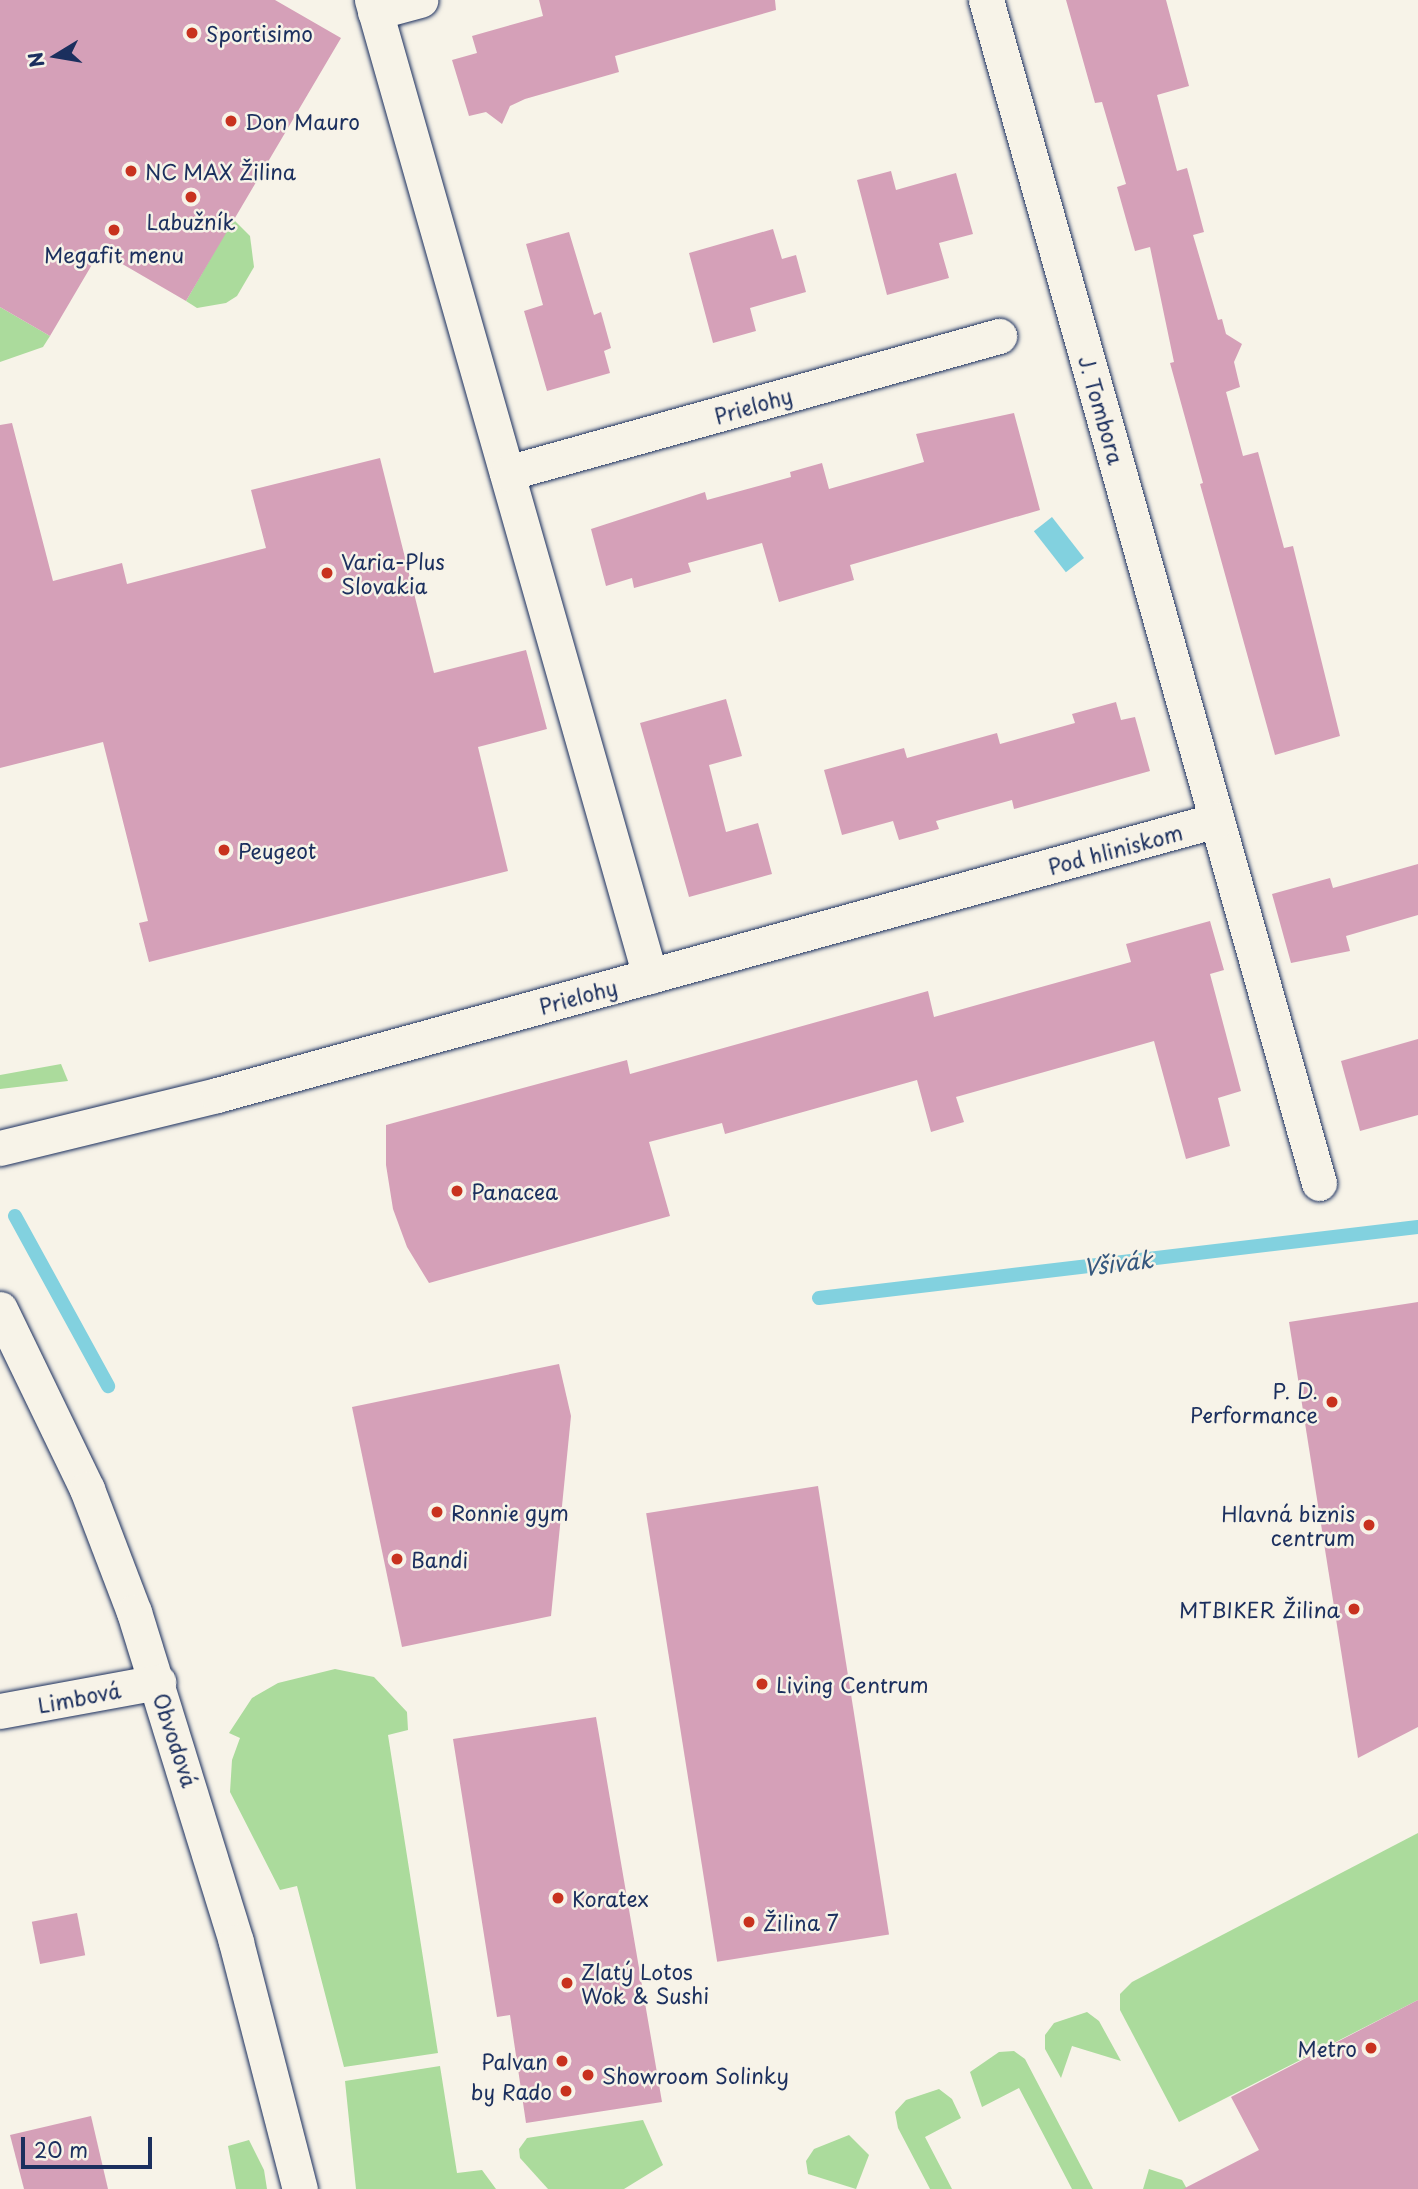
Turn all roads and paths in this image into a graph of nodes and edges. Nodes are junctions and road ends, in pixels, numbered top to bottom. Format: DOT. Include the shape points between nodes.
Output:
graph roads {
  1 [pos="420,0"];
  2 [pos="986,0"];
  3 [pos="373,6"];
  4 [pos="999,336"];
  5 [pos="507,473"];
  6 [pos="1217,820"];
  7 [pos="650,976"];
  8 [pos="0,1149"];
  9 [pos="1319,1182"];
  10 [pos="0,1310"];
  11 [pos="158,1682"];
  12 [pos="0,1711"];
  13 [pos="300,2189"];
  1 -- 3 [label="street"];
  2 -- 6 [label="street, J. Tombora"];
  3 -- 5 [label="street"];
  4 -- 5 [label="street, Prielohy"];
  5 -- 7 [label="street"];
  6 -- 7 [label="street, Pod hliniskom"];
  6 -- 9 [label="street"];
  7 -- 8 [label="street, Prielohy" via="217,1095"];
  10 -- 11 [label="street, Obvodová" via="87,1489"];
  11 -- 12 [label="street, Limbová"];
  11 -- 13 [label="street, Obvodová" via="236,1942"];
}
